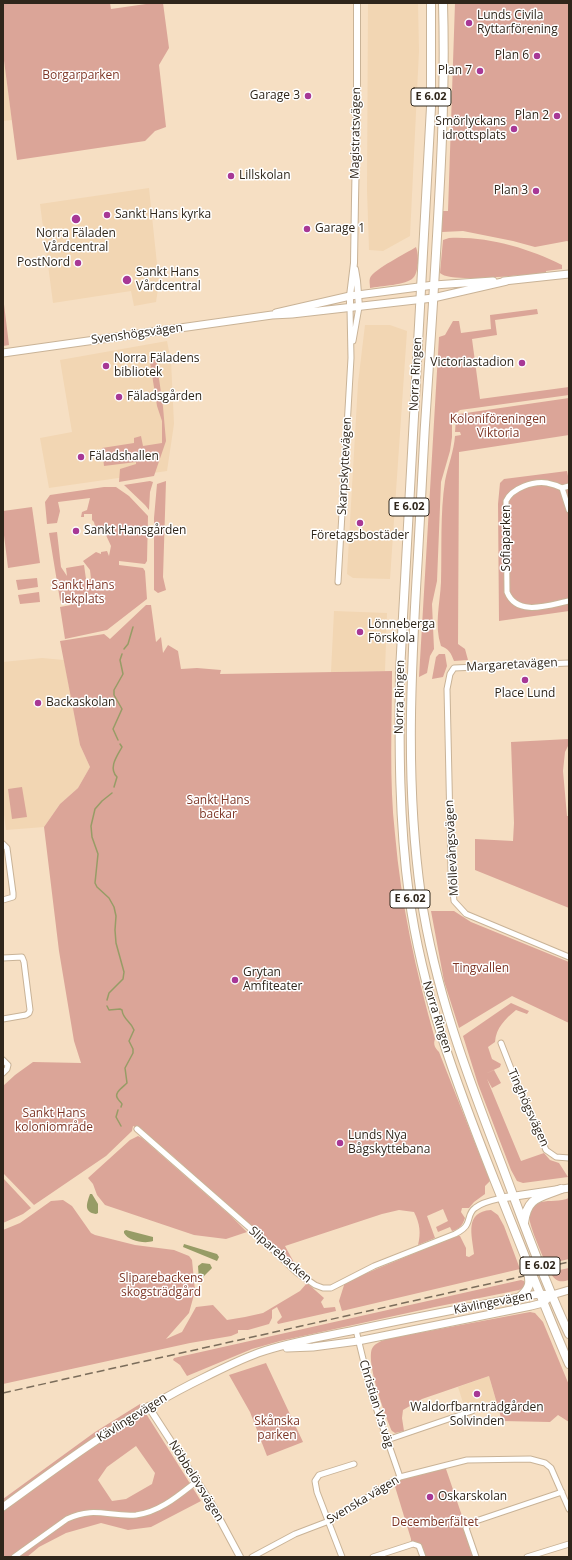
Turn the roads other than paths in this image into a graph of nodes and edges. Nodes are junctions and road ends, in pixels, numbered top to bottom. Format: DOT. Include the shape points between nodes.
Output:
graph roads {
  1 [pos="357,3"];
  2 [pos="431,3"];
  3 [pos="443,3"];
  4 [pos="354,263"];
  5 [pos="569,274"];
  6 [pos="507,281"];
  7 [pos="434,285"];
  8 [pos="421,286"];
  9 [pos="358,295"];
  10 [pos="350,296"];
  11 [pos="433,298"];
  12 [pos="420,299"];
  13 [pos="359,307"];
  14 [pos="350,308"];
  15 [pos="272,315"];
  16 [pos="351,350"];
  17 [pos="3,353"];
  18 [pos="569,486"];
  19 [pos="562,488"];
  20 [pos="569,510"];
  21 [pos="338,582"];
  22 [pos="569,600"];
  23 [pos="569,663"];
  24 [pos="454,668"];
  25 [pos="3,844"];
  26 [pos="3,900"];
  27 [pos="569,957"];
  28 [pos="3,958"];
  29 [pos="3,1018"];
  30 [pos="501,1043"];
  31 [pos="3,1060"];
  32 [pos="3,1073"];
  33 [pos="137,1129"];
  34 [pos="569,1158"];
  35 [pos="565,1189"];
  36 [pos="513,1196"];
  37 [pos="502,1198"];
  38 [pos="524,1224"];
  39 [pos="522,1249"];
  40 [pos="569,1290"];
  41 [pos="539,1294"];
  42 [pos="552,1295"];
  43 [pos="520,1297"];
  44 [pos="542,1303"];
  45 [pos="356,1330"];
  46 [pos="569,1334"];
  47 [pos="358,1341"];
  48 [pos="273,1349"];
  49 [pos="569,1364"];
  50 [pos="148,1406"];
  51 [pos="472,1411"];
  52 [pos="387,1440"];
  53 [pos="354,1464"];
  54 [pos="400,1477"];
  55 [pos="197,1481"];
  56 [pos="562,1492"];
  57 [pos="3,1507"];
  58 [pos="569,1509"];
  59 [pos="329,1521"];
  60 [pos="569,1544"];
  61 [pos="14,1557"];
  62 [pos="240,1557"];
  63 [pos="252,1557"];
  64 [pos="342,1557"];
  65 [pos="373,1557"];
  66 [pos="423,1557"];
  67 [pos="476,1557"];
  68 [pos="527,1557"];
  1 -- 4 [label="street, Magistratsvägen"];
  2 -- 8 [label="main road, Norra Ringen / E 6.02" via="431,107"];
  3 -- 7 [label="main road, Norra Ringen / E 6.02" via="441,157"];
  4 -- 9 [label="street, Magistratsvägen"];
  4 -- 10 [label="street, Magistratsvägen"];
  5 -- 6 [label="main road, Svenshögsvägen"];
  6 -- 7 [label="main road, Svenshögsvägen"];
  6 -- 11 [label="main road, Svenshögsvägen"];
  7 -- 8 [label="main road, Svenshögsvägen"];
  7 -- 11 [label="main road, Norra Ringen / E 6.02"];
  8 -- 9 [label="main road, Svenshögsvägen"];
  8 -- 12 [label="main road, Norra Ringen / E 6.02"];
  9 -- 10 [label="main road, Svenshögsvägen"];
  9 -- 13 [label="street, Magistratsvägen"];
  10 -- 14 [label="street, Skarpskyttevägen"];
  10 -- 15 [label="main road, Svenshögsvägen"];
  11 -- 12 [label="main road, Svenshögsvägen"];
  11 -- 36 [label="main road, Norra Ringen / E 6.02" via="412,670 412,805 415,845 426,925 449,1023"];
  12 -- 13 [label="main road, Svenshögsvägen"];
  12 -- 37 [label="main road, Norra Ringen / E 6.02" via="400,671 400,782 404,850 409,896 424,975 446,1051"];
  13 -- 14 [label="main road, Svenshögsvägen"];
  13 -- 16 [label="street, Skarpskyttevägen"];
  14 -- 15 [label="main road, Svenshögsvägen"];
  14 -- 16 [label="street, Skarpskyttevägen"];
  15 -- 17 [label="main road, Svenshögsvägen"];
  16 -- 21 [label="street, Skarpskyttevägen"];
  18 -- 19 [label="street"];
  19 -- 20 [label="street"];
  19 -- 22 [label="street, Sofiaparken" via="546,483 520,487 508,495 507,592 512,601 526,608"];
  23 -- 24 [label="street, Margaretavägen"];
  24 -- 27 [label="street, Möllevångsvägen" via="446,689 454,901 466,914"];
  25 -- 26 [label="street" via="7,848 13,893 13,897"];
  28 -- 29 [label="street" via="22,957 30,1010 26,1015"];
  30 -- 34 [label="street, Tinghögsvägen" via="546,1150 556,1157"];
  31 -- 32 [label="street" via="8,1065"];
  33 -- 37 [label="street, Sliparebacken" via="296,1272 323,1288 331,1288 374,1266 462,1230 474,1208"];
  35 -- 36 [label="main road"];
  35 -- 38 [label="main road" via="529,1204"];
  36 -- 37 [label="main road"];
  36 -- 38 [label="main road, Norra Ringen / E 6.02"];
  37 -- 39 [label="main road, Norra Ringen / E 6.02"];
  38 -- 42 [label="main road, Norra Ringen / E 6.02"];
  39 -- 41 [label="main road, Norra Ringen / E 6.02"];
  39 -- 43 [label="main road" via="529,1283 527,1291"];
  40 -- 42 [label="main road"];
  41 -- 42 [label="main road, Kävlingevägen"];
  41 -- 43 [label="main road, Kävlingevägen"];
  41 -- 44 [label="main road, Norra Ringen / E 6.02"];
  42 -- 44 [label="main road, Kävlingevägen"];
  42 -- 46 [label="main road, Norra Ringen / E 6.02"];
  43 -- 45 [label="main road, Kävlingevägen"];
  44 -- 47 [label="main road, Kävlingevägen"];
  44 -- 49 [label="main road, Norra Ringen / E 6.02"];
  45 -- 47 [label="street, Christian V:s väg"];
  45 -- 48 [label="main road, Kävlingevägen"];
  47 -- 48 [label="main road, Kävlingevägen"];
  47 -- 52 [label="street, Christian V:s väg" via="372,1396"];
  48 -- 50 [label="main road, Kävlingevägen" via="224,1367"];
  50 -- 55 [label="street, Nöbbelövsvägen"];
  50 -- 57 [label="main road, Kävlingevägen" via="87,1446"];
  51 -- 52 [label="street"];
  52 -- 54 [label="street, Christian V:s väg"];
  53 -- 59 [label="street" via="319,1475 316,1479 316,1488"];
  54 -- 56 [label="street, Svenska vägen" via="475,1459 536,1459 549,1466"];
  54 -- 59 [label="street, Svenska vägen"];
  55 -- 61 [label="street" via="169,1502 147,1513 76,1514"];
  55 -- 62 [label="street, Nöbbelövsvägen"];
  56 -- 58 [label="street, Svenska vägen"];
  56 -- 67 [label="street" via="470,1523 466,1528"];
  59 -- 63 [label="street, Svenska vägen" via="295,1534"];
  59 -- 64 [label="street"];
  60 -- 68 [label="street"];
  65 -- 66 [label="street" via="413,1544 419,1546"];
}
